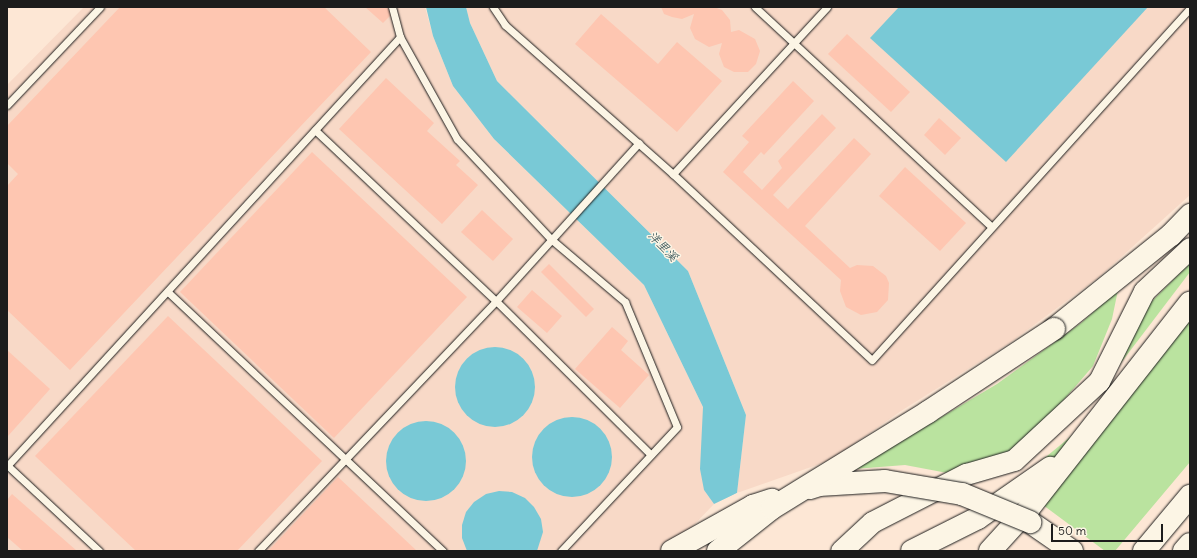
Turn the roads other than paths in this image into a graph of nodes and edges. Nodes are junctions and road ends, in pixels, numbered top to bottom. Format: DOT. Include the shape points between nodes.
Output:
graph roads {
  1 [pos="100,7"];
  2 [pos="392,7"];
  3 [pos="493,7"];
  4 [pos="755,7"];
  5 [pos="827,7"];
  6 [pos="1187,9"];
  7 [pos="400,37"];
  8 [pos="794,43"];
  9 [pos="7,105"];
  10 [pos="315,130"];
  11 [pos="639,142"];
  12 [pos="673,174"];
  13 [pos="1190,215"];
  14 [pos="992,227"];
  15 [pos="552,240"];
  16 [pos="1190,248"];
  17 [pos="168,292"];
  18 [pos="496,301"];
  19 [pos="1190,303"];
  20 [pos="1102,417"];
  21 [pos="651,456"];
  22 [pos="347,459"];
  23 [pos="7,466"];
  24 [pos="1190,496"];
  25 [pos="1190,544"];
  26 [pos="99,551"];
  27 [pos="258,551"];
  28 [pos="443,551"];
  29 [pos="562,551"];
  30 [pos="672,551"];
  31 [pos="718,551"];
  32 [pos="842,551"];
  33 [pos="912,551"];
  34 [pos="990,551"];
  35 [pos="1072,551"];
  36 [pos="1144,551"];
  37 [pos="1184,551"];
  1 -- 9 [label="lane"];
  2 -- 7 [label="lane"];
  3 -- 11 [label="lane" via="505,25"];
  4 -- 8 [label="lane"];
  5 -- 8 [label="lane"];
  6 -- 14 [label="lane"];
  7 -- 10 [label="lane"];
  7 -- 15 [label="lane" via="457,139"];
  8 -- 12 [label="lane"];
  8 -- 14 [label="lane"];
  10 -- 17 [label="lane"];
  10 -- 18 [label="lane"];
  11 -- 12 [label="lane"];
  11 -- 15 [label="lane"];
  12 -- 14 [label="lane" via="872,360"];
  13 -- 31 [label="highway, bridge" via="1171,234 1054,329 928,412 772,508"];
  15 -- 18 [label="lane"];
  15 -- 21 [label="lane" via="625,302 677,427"];
  16 -- 32 [label="main road" via="1144,291 1099,381 1014,460 966,474 872,522"];
  17 -- 22 [label="lane"];
  17 -- 23 [label="lane"];
  18 -- 21 [label="lane"];
  18 -- 22 [label="lane"];
  19 -- 20 [label="highway"];
  20 -- 33 [label="highway" via="1073,448 1035,480 978,518"];
  20 -- 34 [label="highway" via="1029,508"];
  21 -- 29 [label="lane"];
  22 -- 27 [label="lane"];
  22 -- 28 [label="lane"];
  23 -- 26 [label="lane"];
  24 -- 36 [label="highway"];
  25 -- 37 [label="highway"];
  30 -- 35 [label="highway, bridge" via="760,503 819,485 885,482 962,494 1030,522"];
}
